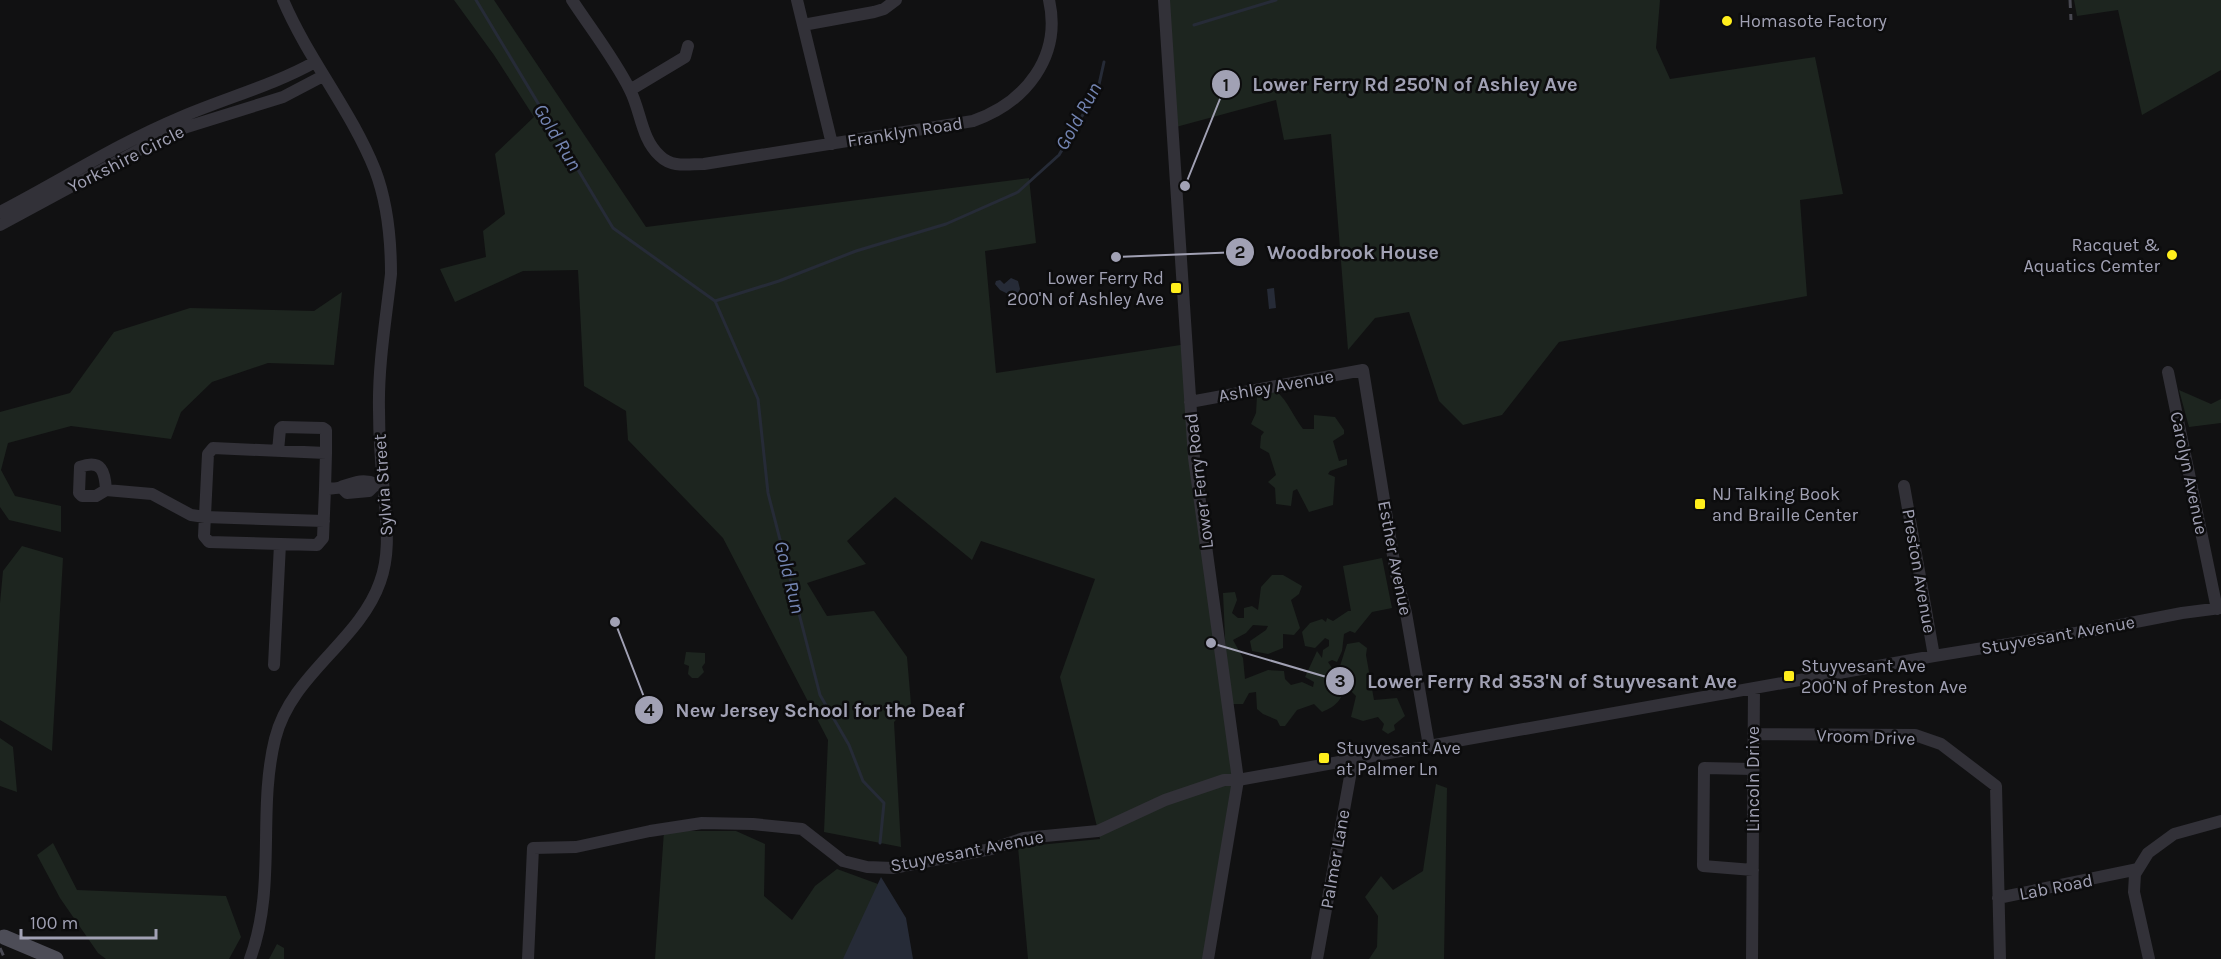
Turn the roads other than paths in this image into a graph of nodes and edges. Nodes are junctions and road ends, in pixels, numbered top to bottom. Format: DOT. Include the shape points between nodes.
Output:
graph roads {
  1 [pos="283,0"];
  2 [pos="572,0"];
  3 [pos="797,0"];
  4 [pos="896,0"];
  5 [pos="1049,0"];
  6 [pos="1164,0"];
  7 [pos="803,25"];
  8 [pos="688,46"];
  9 [pos="315,62"];
  10 [pos="323,76"];
  11 [pos="630,90"];
  12 [pos="832,144"];
  13 [pos="0,212"];
  14 [pos="0,225"];
  15 [pos="1363,370"];
  16 [pos="2168,372"];
  17 [pos="1190,402"];
  18 [pos="278,451"];
  19 [pos="326,453"];
  20 [pos="379,484"];
  21 [pos="1904,486"];
  22 [pos="325,489"];
  23 [pos="106,490"];
  24 [pos="205,517"];
  25 [pos="324,521"];
  26 [pos="280,544"];
  27 [pos="2219,609"];
  28 [pos="1934,656"];
  29 [pos="274,665"];
  30 [pos="1754,688"];
  31 [pos="1754,734"];
  32 [pos="1429,746"];
  33 [pos="1353,760"];
  34 [pos="1754,769"];
  35 [pos="1238,780"];
  36 [pos="2221,821"];
  37 [pos="2139,869"];
  38 [pos="1753,870"];
  39 [pos="1998,898"];
  40 [pos="4,937"];
  41 [pos="56,959"];
  42 [pos="250,959"];
  43 [pos="528,959"];
  44 [pos="1208,959"];
  45 [pos="1317,959"];
  46 [pos="1752,959"];
  47 [pos="2000,959"];
  48 [pos="2149,959"];
  1 -- 9 [label="street, Sylvia Street"];
  2 -- 11 [label="street"];
  3 -- 7 [label="street"];
  4 -- 7 [label="street" via="874,12"];
  5 -- 12 [label="street, Franklyn Road" via="1050,32 1043,60 1026,88 1003,108 973,121"];
  6 -- 17 [label="street, Lower Ferry Road"];
  7 -- 12 [label="street"];
  8 -- 11 [label="street" via="685,57"];
  9 -- 10 [label="street, Sylvia Street"];
  9 -- 13 [label="street, Yorkshire Circle" via="134,139"];
  10 -- 14 [label="street, Yorkshire Circle" via="283,97 174,131"];
  10 -- 20 [label="street, Sylvia Street" via="365,147 388,218 391,274 378,409"];
  11 -- 12 [label="street, Franklyn Road" via="647,140 659,156 673,164 704,164"];
  15 -- 17 [label="street, Ashley Avenue"];
  15 -- 32 [label="street, Esther Avenue"];
  16 -- 27 [label="street, Carolyn Avenue"];
  17 -- 35 [label="street, Lower Ferry Road" via="1200,506"];
  18 -- 19 [label="street"];
  18 -- 19 [label="street" via="282,427 323,428"];
  18 -- 24 [label="street" via="210,450"];
  19 -- 22 [label="street"];
  20 -- 22 [label="street" via="369,491"];
  20 -- 42 [label="street, Sylvia Street" via="387,544 380,582 358,620 291,701 276,735 269,777 265,900"];
  21 -- 28 [label="street, Preston Avenue"];
  22 -- 25 [label="street"];
  23 -- 24 [label="street" via="152,494 191,515"];
  24 -- 25 [label="street"];
  24 -- 26 [label="street" via="204,536 209,542"];
  25 -- 26 [label="street" via="323,538 317,545"];
  26 -- 29 [label="street"];
  27 -- 28 [label="street, Stuyvesant Avenue"];
  28 -- 30 [label="street, Stuyvesant Avenue"];
  30 -- 31 [label="street, Lincoln Drive"];
  30 -- 32 [label="street, Stuyvesant Avenue"];
  31 -- 34 [label="street, Lincoln Drive"];
  31 -- 39 [label="street, Vroom Drive" via="1915,735 1941,744 1996,786"];
  32 -- 33 [label="street, Stuyvesant Avenue"];
  33 -- 35 [label="street, Stuyvesant Avenue"];
  33 -- 45 [label="street, Palmer Lane"];
  34 -- 38 [label="street, Lincoln Drive"];
  34 -- 38 [label="street" via="1704,768 1703,866"];
  35 -- 43 [label="street, Stuyvesant Avenue" via="1224,780 1165,800 1098,831 1024,838 991,849 893,868 843,861 802,829 753,824 702,823 576,847 533,848"];
  35 -- 44 [label="street, Lower Ferry Road"];
  36 -- 37 [label="street" via="2174,834 2148,853"];
  37 -- 39 [label="street, Lab Road"];
  37 -- 48 [label="street" via="2134,891"];
  38 -- 46 [label="street, Lincoln Drive"];
  39 -- 47 [label="street, Lab Road"];
  40 -- 41 [label="main road"];
}
